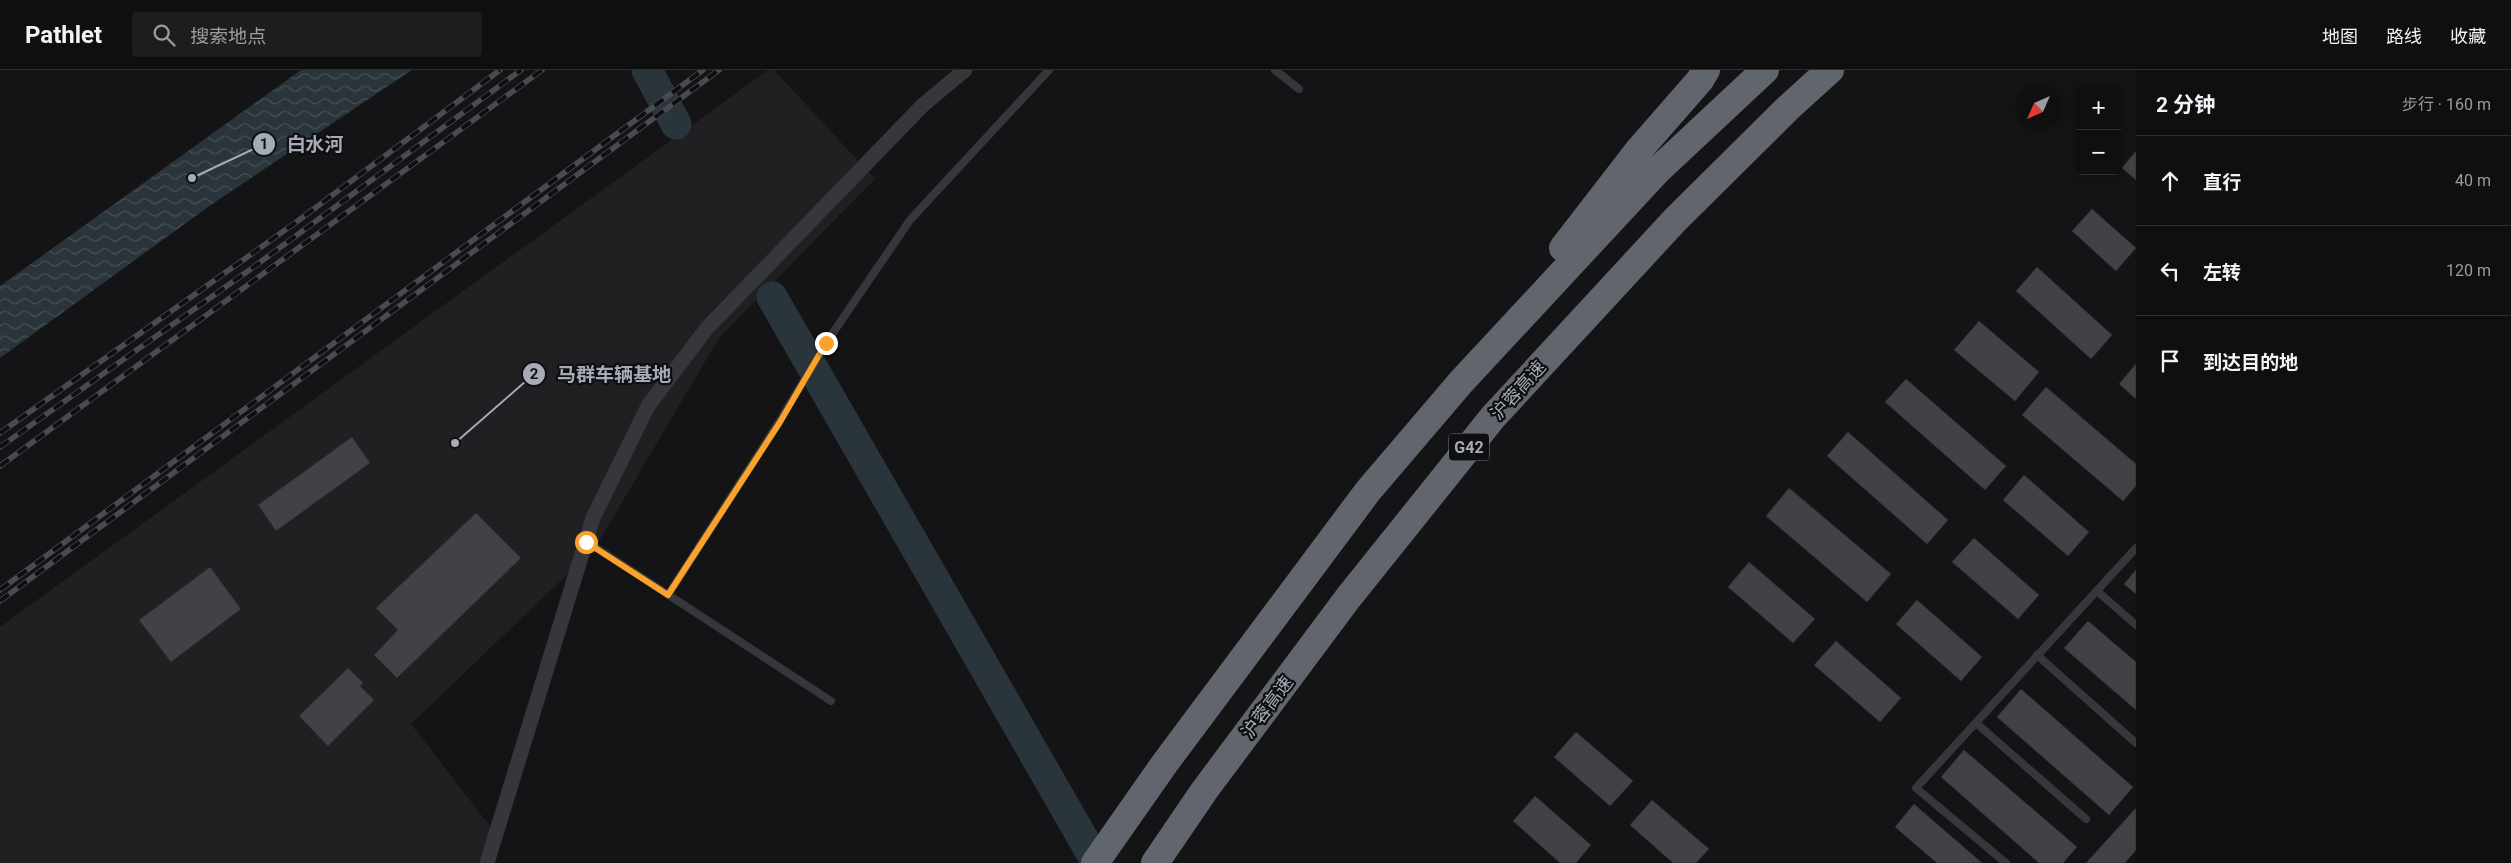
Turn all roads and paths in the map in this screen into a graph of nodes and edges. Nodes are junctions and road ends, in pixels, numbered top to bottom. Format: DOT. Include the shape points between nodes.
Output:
graph roads {
  1 [pos="965,70"];
  2 [pos="1049,70"];
  3 [pos="1275,70"];
  4 [pos="1706,70"];
  5 [pos="1765,70"];
  6 [pos="1830,70"];
  7 [pos="1299,89"];
  8 [pos="1461,382"];
  9 [pos="586,542"];
  10 [pos="2136,548"];
  11 [pos="2097,591"];
  12 [pos="668,595"];
  13 [pos="2136,625"];
  14 [pos="2037,656"];
  15 [pos="831,701"];
  16 [pos="1976,723"];
  17 [pos="2136,743"];
  18 [pos="2086,819"];
  19 [pos="487,863"];
  20 [pos="1095,863"];
  21 [pos="1154,863"];
  22 [pos="2006,863"];
  1 -- 9 [label="street" via="924,105 707,328 648,406 593,518"];
  2 -- 12 [label="lane" via="910,220 826,343 780,422"];
  3 -- 7 [label="lane"];
  4 -- 8 [label="highway" via="1638,151"];
  5 -- 8 [label="highway, G42" via="1658,170"];
  6 -- 21 [label="highway, 沪蓉高速 / G42" via="1675,220 1493,416 1348,598"];
  8 -- 20 [label="highway, G42" via="1368,491 1165,763"];
  9 -- 12 [label="lane"];
  9 -- 19 [label="street"];
  10 -- 11 [label="lane"];
  11 -- 13 [label="lane"];
  11 -- 14 [label="lane"];
  12 -- 15 [label="lane"];
  14 -- 16 [label="lane"];
  14 -- 17 [label="lane"];
  16 -- 18 [label="lane"];
  16 -- 22 [label="lane" via="1916,788"];
}
